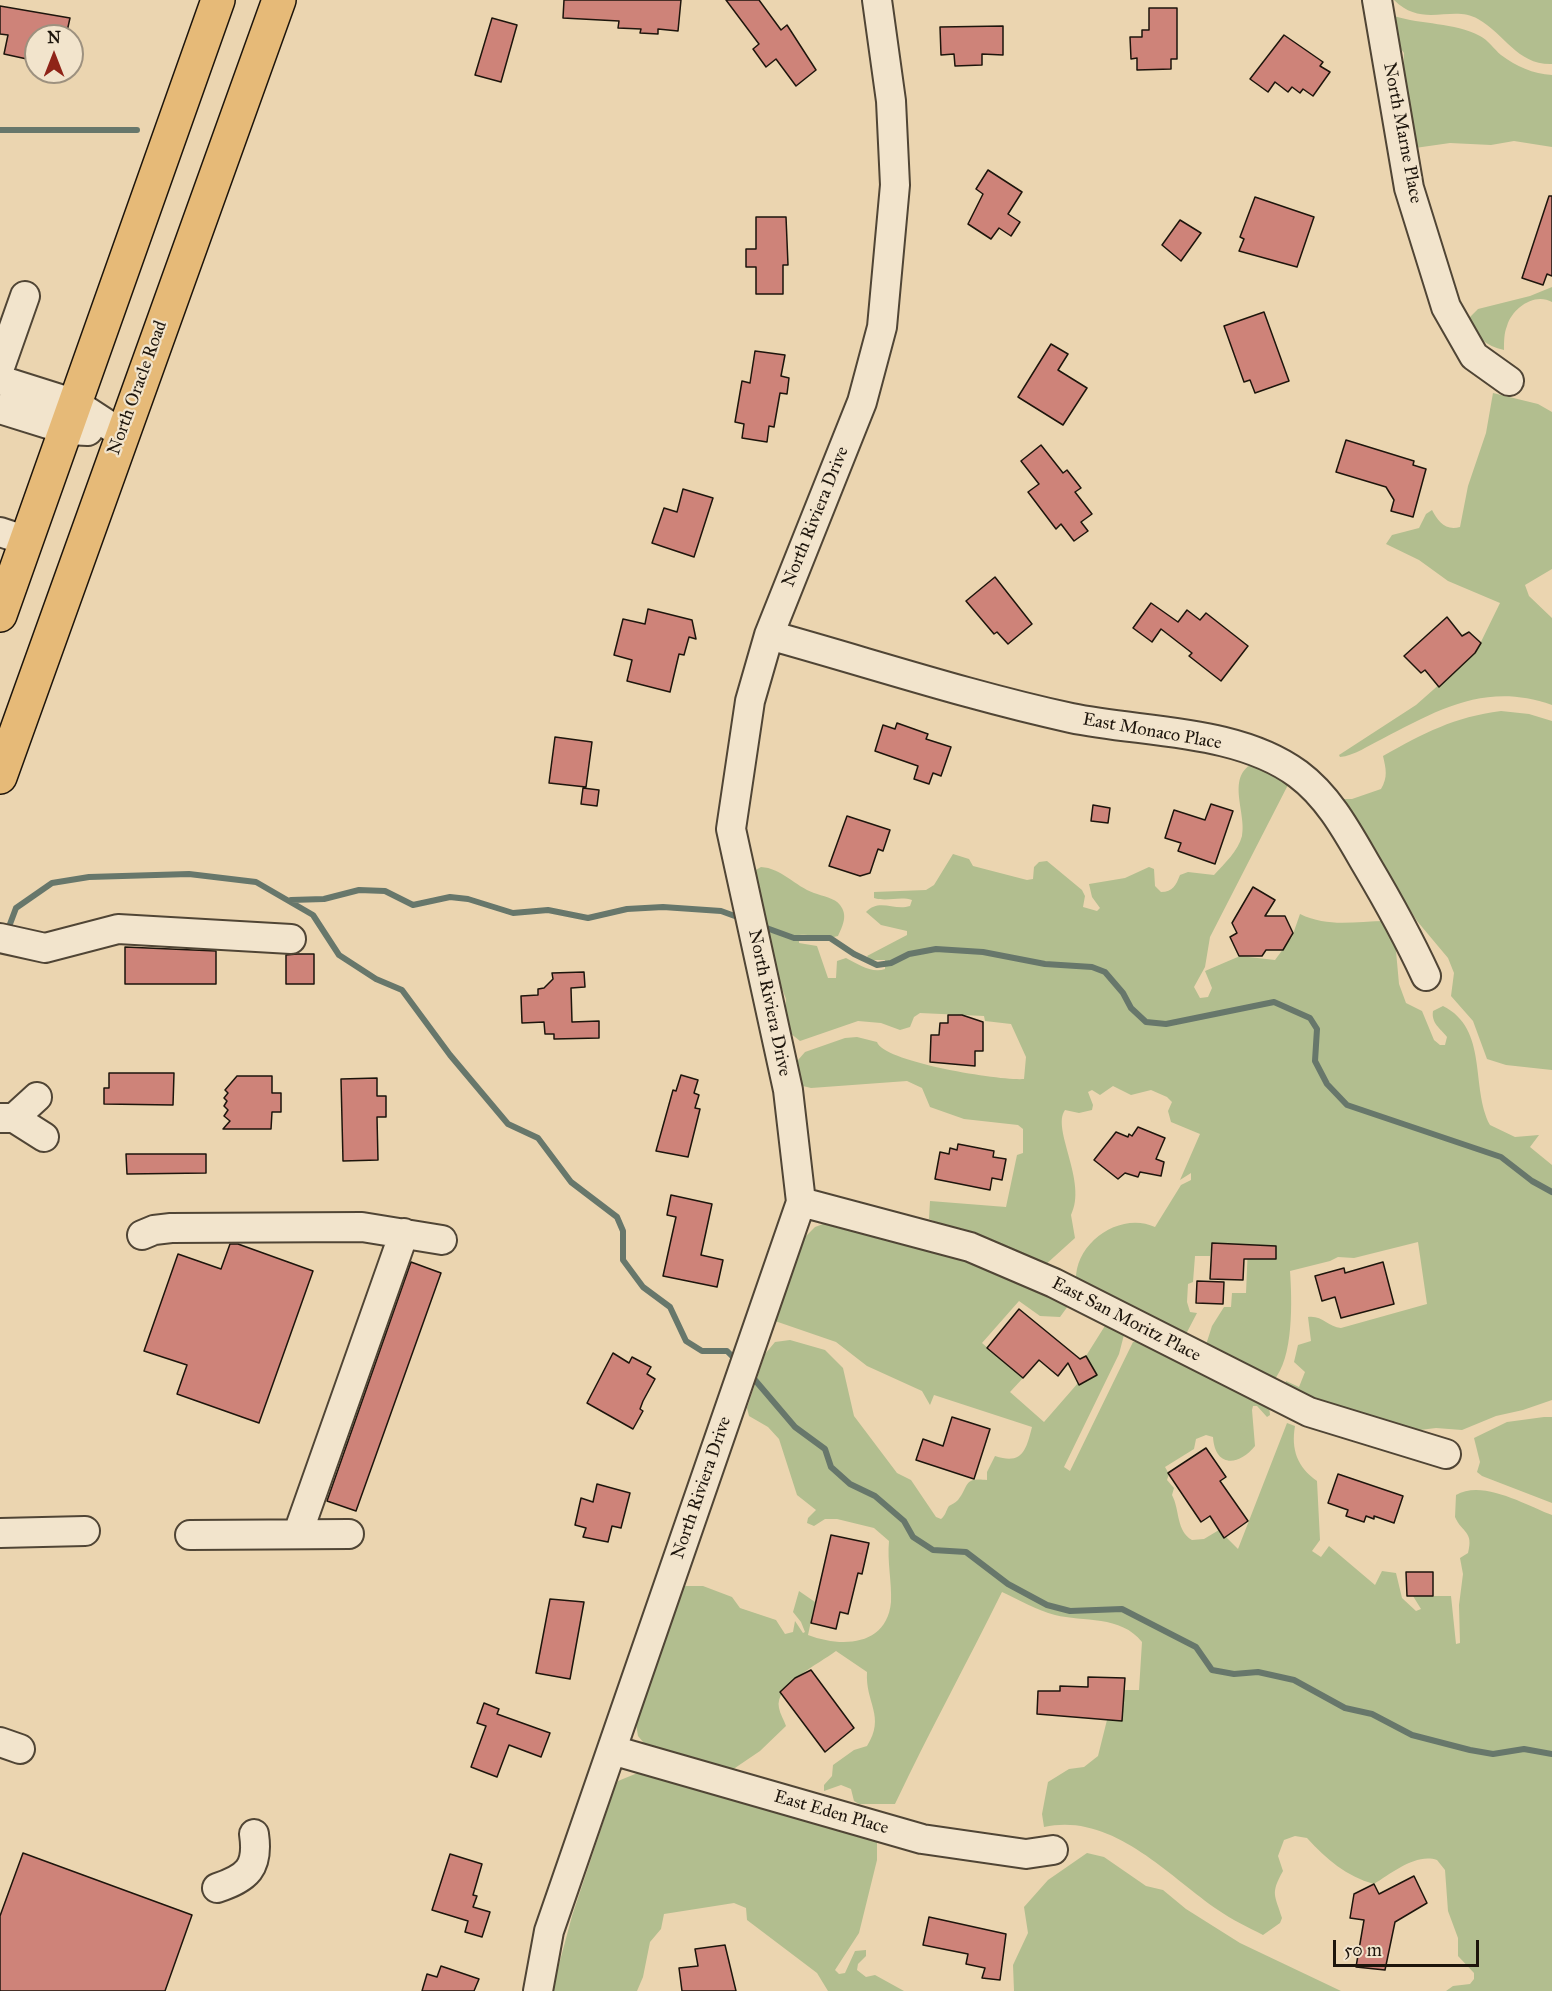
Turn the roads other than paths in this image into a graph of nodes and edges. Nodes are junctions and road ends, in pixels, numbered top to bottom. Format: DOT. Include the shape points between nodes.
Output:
graph roads {
  1 [pos="218,0"];
  2 [pos="279,0"];
  3 [pos="877,0"];
  4 [pos="1377,0"];
  5 [pos="25,296"];
  6 [pos="6,336"];
  7 [pos="0,367"];
  8 [pos="0,380"];
  9 [pos="1509,381"];
  10 [pos="0,409"];
  11 [pos="71,417"];
  12 [pos="122,434"];
  13 [pos="13,537"];
  14 [pos="0,615"];
  15 [pos="770,635"];
  16 [pos="0,777"];
  17 [pos="291,939"];
  18 [pos="8,940"];
  19 [pos="1426,976"];
  20 [pos="37,1097"];
  21 [pos="7,1118"];
  22 [pos="44,1137"];
  23 [pos="801,1202"];
  24 [pos="404,1233"];
  25 [pos="142,1235"];
  26 [pos="442,1240"];
  27 [pos="1446,1454"];
  28 [pos="85,1531"];
  29 [pos="0,1533"];
  30 [pos="298,1533"];
  31 [pos="349,1534"];
  32 [pos="190,1535"];
  33 [pos="612,1750"];
  34 [pos="254,1834"];
  35 [pos="1053,1850"];
  36 [pos="217,1888"];
  37 [pos="538,1991"];
  1 -- 11 [label="highway"];
  2 -- 12 [label="highway, North Oracle Road"];
  3 -- 15 [label="street, North Riviera Drive" via="891,101 895,185 882,327 862,402"];
  4 -- 9 [label="street, North Marne Place" via="1409,188 1446,307 1474,356"];
  5 -- 6 [label="street"];
  6 -- 7 [label="street"];
  8 -- 11 [label="street"];
  10 -- 11 [label="street"];
  11 -- 12 [label="street"];
  11 -- 13 [label="highway"];
  12 -- 16 [label="highway, North Oracle Road"];
  13 -- 14 [label="highway"];
  15 -- 19 [label="street, East Monaco Place" via="1016,705 1074,718 1175,732 1274,760 1299,775 1342,822 1402,924"];
  15 -- 23 [label="street, North Riviera Drive" via="750,701 731,829 788,1090"];
  17 -- 18 [label="street" via="118,929 45,948"];
  20 -- 21 [label="street"];
  21 -- 22 [label="street"];
  23 -- 27 [label="street, East San Moritz Place" via="970,1246 1054,1283 1309,1412"];
  23 -- 33 [label="street, North Riviera Drive"];
  24 -- 25 [label="street" via="362,1227 213,1227 154,1230"];
  24 -- 26 [label="street"];
  24 -- 30 [label="street"];
  28 -- 29 [label="street"];
  30 -- 31 [label="street"];
  30 -- 32 [label="street"];
  33 -- 35 [label="street, East Eden Place" via="922,1839 1026,1854"];
  33 -- 37 [label="street, North Riviera Drive" via="549,1931"];
  34 -- 36 [label="street" via="257,1851 249,1873"];
}
